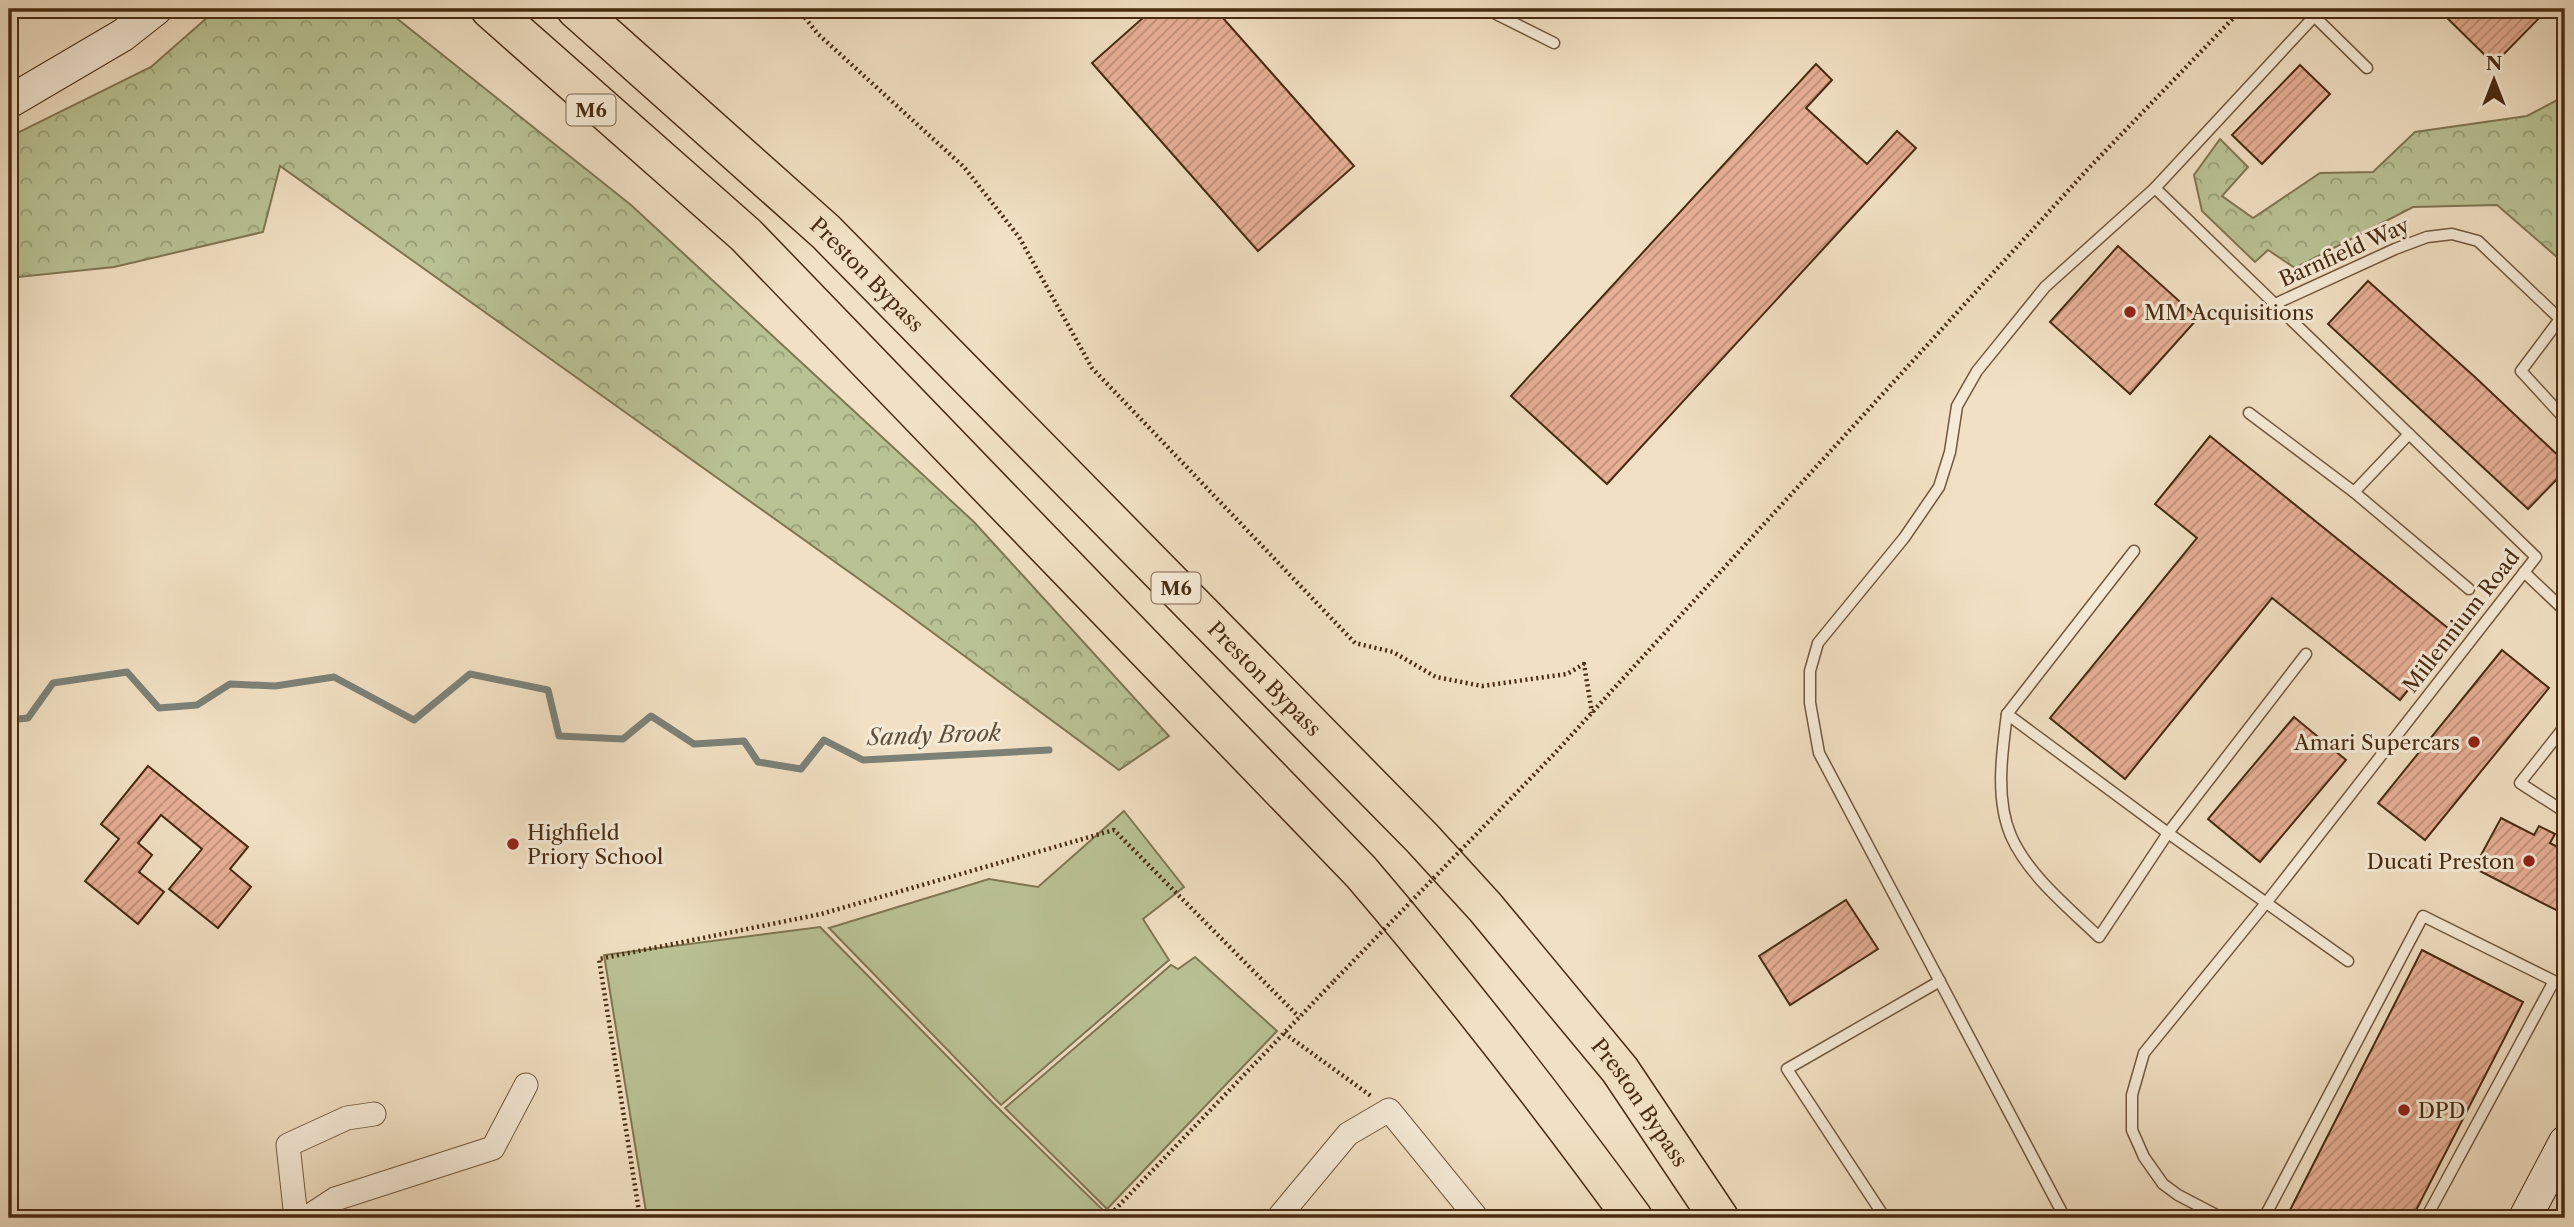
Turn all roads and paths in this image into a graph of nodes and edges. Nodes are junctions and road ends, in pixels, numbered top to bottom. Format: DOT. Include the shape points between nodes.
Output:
graph roads {
  1 [pos="156,9"];
  2 [pos="464,9"];
  3 [pos="490,9"];
  4 [pos="576,9"];
  5 [pos="612,9"];
  6 [pos="798,9"];
  7 [pos="1486,9"];
  8 [pos="2242,9"];
  9 [pos="2318,12"];
  10 [pos="1554,43"];
  11 [pos="2367,68"];
  12 [pos="9,102"];
  13 [pos="2155,188"];
  14 [pos="718,210"];
  15 [pos="826,232"];
  16 [pos="2275,304"];
  17 [pos="2249,413"];
  18 [pos="2565,419"];
  19 [pos="2409,434"];
  20 [pos="2354,492"];
  21 [pos="2134,551"];
  22 [pos="2524,572"];
  23 [pos="2469,589"];
  24 [pos="2565,611"];
  25 [pos="2306,654"];
  26 [pos="1592,713"];
  27 [pos="2007,714"];
  28 [pos="2565,726"];
  29 [pos="2565,812"];
  30 [pos="2168,833"];
  31 [pos="2266,903"];
  32 [pos="2348,961"];
  33 [pos="1940,981"];
  34 [pos="1299,1017"];
  35 [pos="1284,1033"];
  36 [pos="526,1085"];
  37 [pos="1389,1110"];
  38 [pos="374,1114"];
  39 [pos="2565,1142"];
  40 [pos="296,1218"];
  41 [pos="306,1218"];
  42 [pos="640,1218"];
  43 [pos="1107,1218"];
  44 [pos="1278,1218"];
  45 [pos="1477,1218"];
  46 [pos="1633,1218"];
  47 [pos="1719,1218"];
  48 [pos="1885,1218"];
  49 [pos="2065,1218"];
  50 [pos="2222,1218"];
  51 [pos="2264,1218"];
  52 [pos="2426,1218"];
  53 [pos="2525,1218"];
  1 -- 12 [label="main road" via="123,35"];
  2 -- 14 [label="highway, M6"];
  3 -- 14 [label="highway, M6"];
  4 -- 15 [label="highway, Preston Bypass / M6"];
  5 -- 15 [label="highway, M6"];
  6 -- 26 [label="path" via="818,34 964,167 1019,237 1092,368 1355,643 1393,652 1436,677 1482,686 1567,674 1584,664"];
  7 -- 10 [label="lane"];
  8 -- 26 [label="path" via="2087,170"];
  9 -- 11 [label="lane"];
  9 -- 13 [label="lane"];
  13 -- 16 [label="lane, Millennium Road"];
  13 -- 33 [label="lane" via="2045,287 1977,371 1957,406 1939,487 1904,538 1818,643 1810,671 1819,753"];
  14 -- 46 [label="highway, M6" via="1361,872 1539,1090"];
  15 -- 47 [label="highway, Preston Bypass / M6" via="1485,907 1620,1070"];
  16 -- 18 [label="lane, Barnfield Way" via="2427,237 2452,234 2478,241 2560,319 2521,371"];
  16 -- 19 [label="lane, Millennium Road"];
  17 -- 20 [label="lane"];
  19 -- 20 [label="lane"];
  19 -- 22 [label="lane, Millennium Road" via="2536,556"];
  20 -- 23 [label="lane"];
  21 -- 27 [label="lane"];
  22 -- 24 [label="lane"];
  22 -- 31 [label="lane, Millennium Road"];
  25 -- 30 [label="lane"];
  26 -- 34 [label="path, bridge"];
  27 -- 30 [label="lane"];
  27 -- 30 [label="lane" via="2001,772 2011,836 2038,877 2099,937"];
  28 -- 29 [label="lane" via="2520,783"];
  30 -- 31 [label="lane"];
  31 -- 32 [label="lane"];
  31 -- 50 [label="lane, Millennium Road" via="2144,1054 2133,1095 2132,1130 2163,1184"];
  33 -- 48 [label="lane" via="1787,1069"];
  33 -- 49 [label="lane"];
  34 -- 35 [label="path"];
  34 -- 42 [label="path" via="1114,830 821,914 599,959"];
  35 -- 37 [label="path"];
  35 -- 43 [label="path"];
  36 -- 41 [label="street" via="493,1148 335,1199"];
  37 -- 44 [label="street" via="1348,1134"];
  37 -- 45 [label="street"];
  38 -- 40 [label="street" via="347,1118 288,1145"];
  39 -- 53 [label="main road"];
  51 -- 52 [label="lane" via="2423,916 2554,981"];
}
